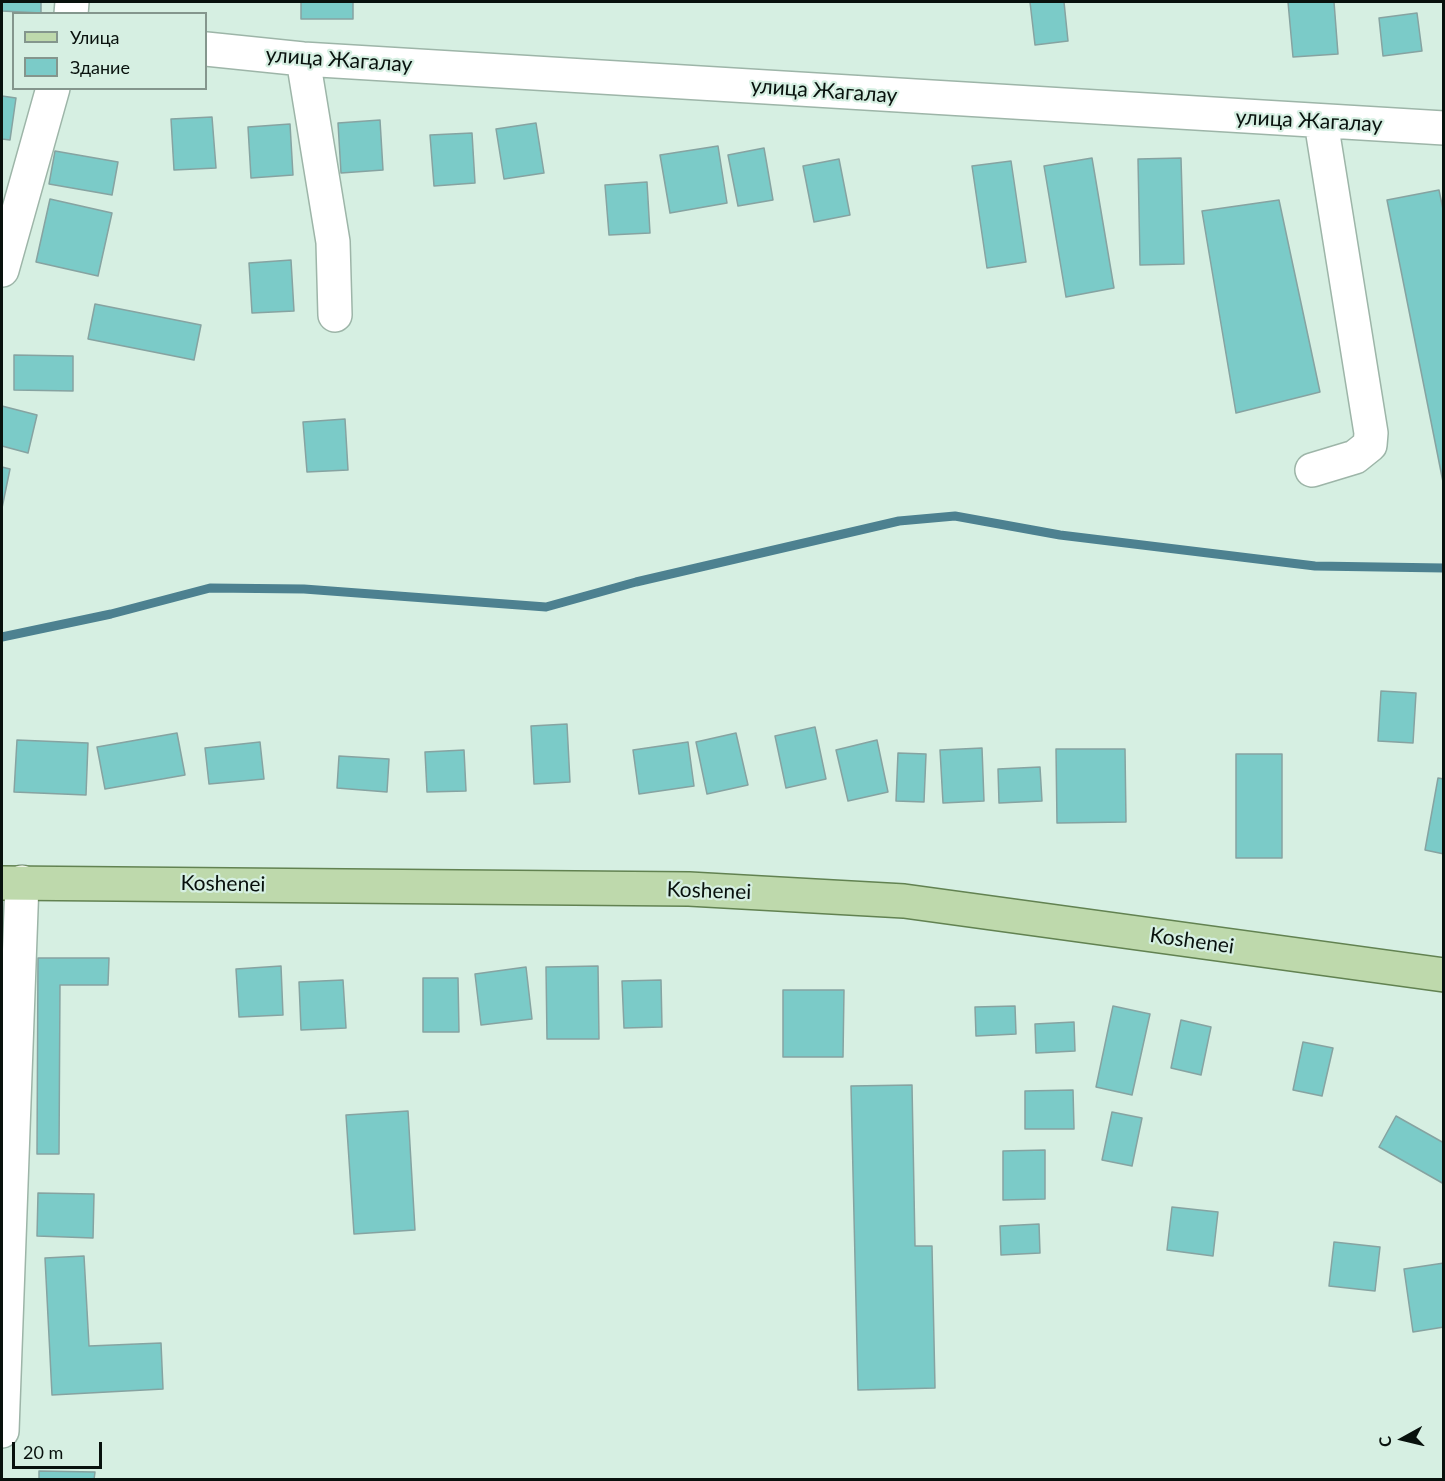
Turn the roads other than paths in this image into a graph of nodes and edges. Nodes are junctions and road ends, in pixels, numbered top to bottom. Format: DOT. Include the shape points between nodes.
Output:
graph roads {
  1 [pos="207,49"];
  2 [pos="303,59"];
  3 [pos="52,90"];
  4 [pos="1321,122"];
  5 [pos="1443,128"];
  6 [pos="2,270"];
  7 [pos="335,315"];
  8 [pos="1312,470"];
  9 [pos="12,883"];
  10 [pos="1411,972"];
  11 [pos="1443,975"];
  12 [pos="1443,980"];
  13 [pos="2,1431"];
  1 -- 2 [label="street, улица Жагалау"];
  2 -- 4 [label="street, улица Жагалау"];
  2 -- 7 [label="street" via="333,242"];
  3 -- 6 [label="street"];
  4 -- 5 [label="street, улица Жагалау"];
  4 -- 8 [label="street" via="1371,433 1370,446 1355,457"];
  9 -- 10 [label="main road, Koshenei" via="689,889 904,901"];
  9 -- 13 [label="street"];
  10 -- 11 [label="main road"];
  10 -- 12 [label="main road"];
}
